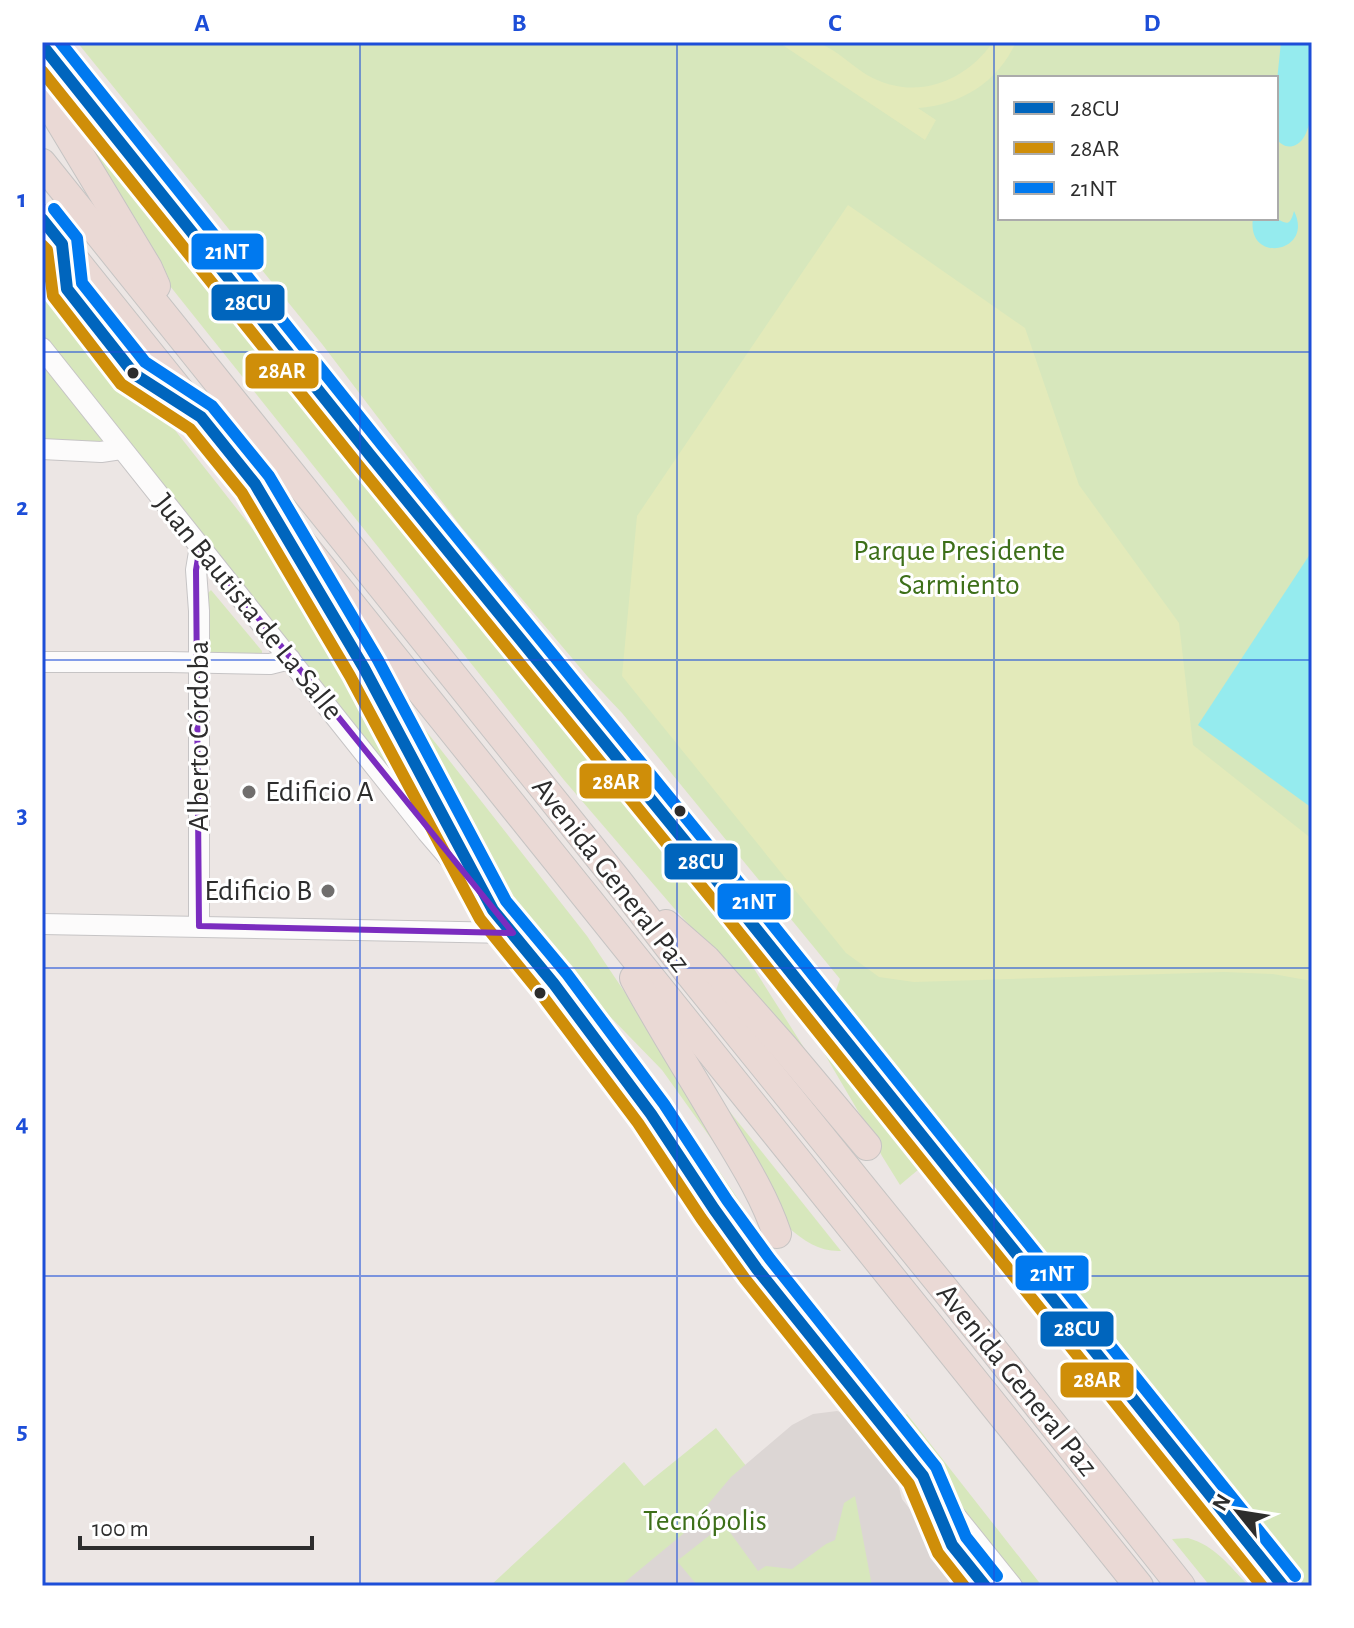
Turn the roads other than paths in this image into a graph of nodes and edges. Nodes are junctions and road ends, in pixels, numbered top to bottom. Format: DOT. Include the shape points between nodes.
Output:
graph roads {
  1 [pos="42,45"];
  2 [pos="42,92"];
  3 [pos="42,163"];
  4 [pos="42,219"];
  5 [pos="180,337"];
  6 [pos="42,348"];
  7 [pos="42,449"];
  8 [pos="121,449"];
  9 [pos="255,484"];
  10 [pos="200,546"];
  11 [pos="290,659"];
  12 [pos="42,662"];
  13 [pos="199,663"];
  14 [pos="618,881"];
  15 [pos="493,910"];
  16 [pos="599,914"];
  17 [pos="42,924"];
  18 [pos="199,926"];
  19 [pos="513,933"];
  20 [pos="867,1146"];
  21 [pos="777,1234"];
  22 [pos="1012,1586"];
  23 [pos="1139,1586"];
  24 [pos="1181,1586"];
  25 [pos="1283,1586"];
  1 -- 25 [label="street"];
  2 -- 5 [label="highway" via="148,268"];
  3 -- 5 [label="highway, Avenida General Paz"];
  4 -- 9 [label="highway, Avenida General Paz"];
  5 -- 14 [label="highway, Avenida General Paz"];
  6 -- 8 [label="street, Juan Bautista de La Salle"];
  7 -- 8 [label="street"];
  8 -- 10 [label="street, Juan Bautista de La Salle"];
  9 -- 15 [label="highway" via="364,668"];
  9 -- 16 [label="highway, Avenida General Paz"];
  10 -- 11 [label="street, Juan Bautista de La Salle"];
  10 -- 13 [label="street, Alberto Córdoba"];
  11 -- 13 [label="street" via="270,664"];
  11 -- 15 [label="street, Juan Bautista de La Salle"];
  12 -- 13 [label="street"];
  13 -- 18 [label="street, Alberto Córdoba"];
  14 -- 20 [label="highway" via="706,959"];
  14 -- 24 [label="highway, Avenida General Paz"];
  15 -- 19 [label="street, Juan Bautista de La Salle"];
  16 -- 21 [label="highway" via="744,1164"];
  16 -- 23 [label="highway, Avenida General Paz"];
  17 -- 18 [label="street"];
  18 -- 19 [label="street"];
  19 -- 22 [label="street, Juan Bautista de La Salle" via="651,1114 757,1269"];
}
